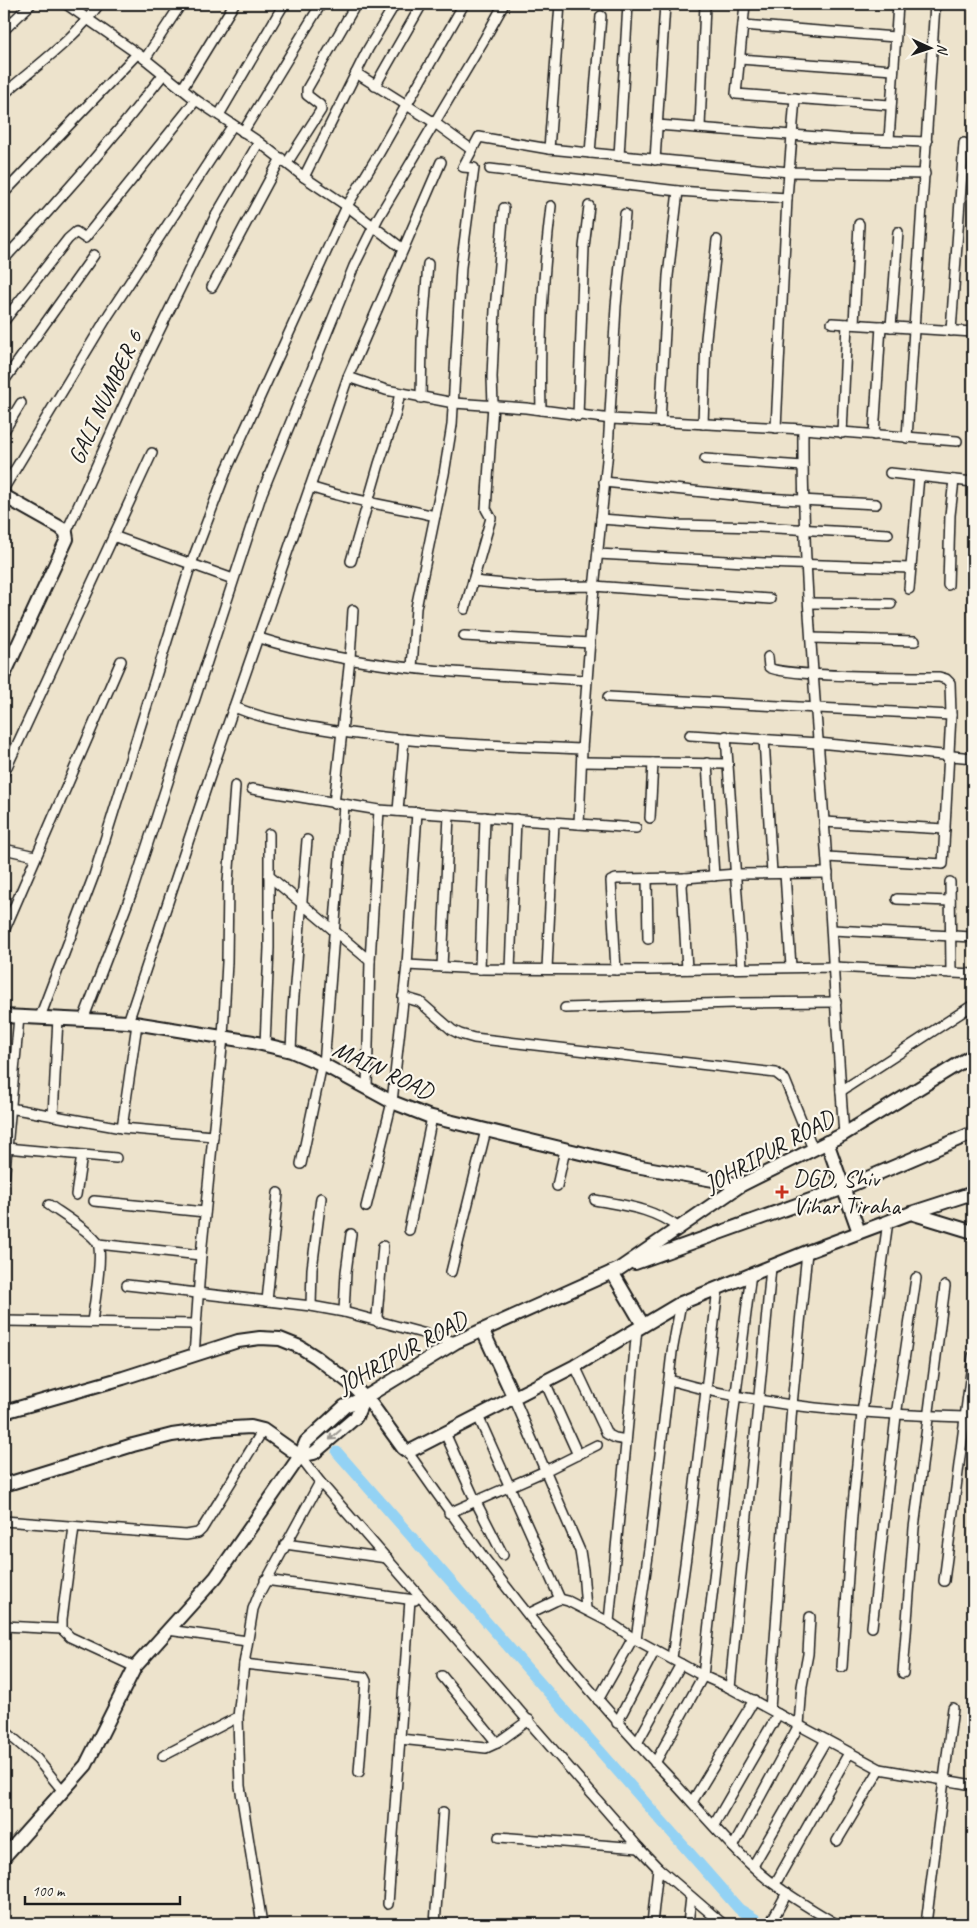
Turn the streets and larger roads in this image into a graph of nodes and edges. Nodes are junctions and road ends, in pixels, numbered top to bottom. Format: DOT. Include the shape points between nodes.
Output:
graph roads {
  1 [pos="31,4"];
  2 [pos="66,4"];
  3 [pos="99,4"];
  4 [pos="181,4"];
  5 [pos="234,4"];
  6 [pos="284,4"];
  7 [pos="321,4"];
  8 [pos="356,4"];
  9 [pos="395,4"];
  10 [pos="422,4"];
  11 [pos="464,4"];
  12 [pos="504,4"];
  13 [pos="560,4"];
  14 [pos="628,4"];
  15 [pos="665,4"];
  16 [pos="705,4"];
  17 [pos="745,4"];
  18 [pos="898,4"];
  19 [pos="935,4"];
  20 [pos="601,16"];
  21 [pos="88,19"];
  22 [pos="743,25"];
  23 [pos="4,30"];
  24 [pos="896,37"];
  25 [pos="141,56"];
  26 [pos="740,59"];
  27 [pos="893,70"];
  28 [pos="356,73"];
  29 [pos="163,75"];
  30 [pos="375,86"];
  31 [pos="182,89"];
  32 [pos="4,94"];
  33 [pos="795,98"];
  34 [pos="196,100"];
  35 [pos="406,105"];
  36 [pos="890,105"];
  37 [pos="219,115"];
  38 [pos="435,123"];
  39 [pos="232,125"];
  40 [pos="657,125"];
  41 [pos="700,127"];
  42 [pos="244,132"];
  43 [pos="792,136"];
  44 [pos="889,140"];
  45 [pos="259,142"];
  46 [pos="927,142"];
  47 [pos="964,143"];
  48 [pos="549,149"];
  49 [pos="472,150"];
  50 [pos="590,153"];
  51 [pos="619,156"];
  52 [pos="655,160"];
  53 [pos="284,161"];
  54 [pos="441,162"];
  55 [pos="490,169"];
  56 [pos="789,172"];
  57 [pos="925,174"];
  58 [pos="304,177"];
  59 [pos="678,191"];
  60 [pos="4,193"];
  61 [pos="788,198"];
  62 [pos="347,206"];
  63 [pos="551,206"];
  64 [pos="589,206"];
  65 [pos="504,208"];
  66 [pos="625,214"];
  67 [pos="858,224"];
  68 [pos="374,226"];
  69 [pos="898,232"];
  70 [pos="717,240"];
  71 [pos="403,249"];
  72 [pos="94,255"];
  73 [pos="4,259"];
  74 [pos="428,264"];
  75 [pos="212,287"];
  76 [pos="4,321"];
  77 [pos="832,323"];
  78 [pos="851,324"];
  79 [pos="881,326"];
  80 [pos="891,327"];
  81 [pos="915,328"];
  82 [pos="951,331"];
  83 [pos="973,332"];
  84 [pos="348,377"];
  85 [pos="4,381"];
  86 [pos="400,393"];
  87 [pos="421,398"];
  88 [pos="21,403"];
  89 [pos="454,403"];
  90 [pos="493,405"];
  91 [pos="541,410"];
  92 [pos="578,416"];
  93 [pos="611,419"];
  94 [pos="660,422"];
  95 [pos="703,424"];
  96 [pos="776,428"];
  97 [pos="803,429"];
  98 [pos="4,431"];
  99 [pos="842,433"];
  100 [pos="874,436"];
  101 [pos="907,438"];
  102 [pos="957,441"];
  103 [pos="152,453"];
  104 [pos="705,459"];
  105 [pos="803,466"];
  106 [pos="890,473"];
  107 [pos="919,476"];
  108 [pos="954,480"];
  109 [pos="604,482"];
  110 [pos="973,482"];
  111 [pos="310,487"];
  112 [pos="4,488"];
  113 [pos="4,496"];
  114 [pos="803,499"];
  115 [pos="367,502"];
  116 [pos="876,504"];
  117 [pos="435,516"];
  118 [pos="601,519"];
  119 [pos="806,530"];
  120 [pos="66,533"];
  121 [pos="888,534"];
  122 [pos="113,536"];
  123 [pos="598,554"];
  124 [pos="351,561"];
  125 [pos="191,564"];
  126 [pos="807,565"];
  127 [pos="910,568"];
  128 [pos="233,579"];
  129 [pos="472,581"];
  130 [pos="948,585"];
  131 [pos="594,586"];
  132 [pos="909,589"];
  133 [pos="770,599"];
  134 [pos="809,603"];
  135 [pos="891,604"];
  136 [pos="465,609"];
  137 [pos="353,610"];
  138 [pos="464,636"];
  139 [pos="259,638"];
  140 [pos="811,638"];
  141 [pos="915,641"];
  142 [pos="590,643"];
  143 [pos="768,657"];
  144 [pos="350,658"];
  145 [pos="121,661"];
  146 [pos="412,668"];
  147 [pos="814,674"];
  148 [pos="4,675"];
  149 [pos="587,680"];
  150 [pos="608,697"];
  151 [pos="234,707"];
  152 [pos="816,707"];
  153 [pos="951,716"];
  154 [pos="342,732"];
  155 [pos="690,735"];
  156 [pos="726,736"];
  157 [pos="404,738"];
  158 [pos="764,739"];
  159 [pos="818,743"];
  160 [pos="582,749"];
  161 [pos="949,755"];
  162 [pos="973,758"];
  163 [pos="582,762"];
  164 [pos="653,763"];
  165 [pos="707,763"];
  166 [pos="728,764"];
  167 [pos="4,773"];
  168 [pos="235,786"];
  169 [pos="252,790"];
  170 [pos="334,804"];
  171 [pos="344,805"];
  172 [pos="379,810"];
  173 [pos="398,811"];
  174 [pos="417,812"];
  175 [pos="449,815"];
  176 [pos="485,817"];
  177 [pos="650,818"];
  178 [pos="516,820"];
  179 [pos="554,822"];
  180 [pos="824,822"];
  181 [pos="579,824"];
  182 [pos="636,828"];
  183 [pos="945,829"];
  184 [pos="270,834"];
  185 [pos="308,840"];
  186 [pos="4,849"];
  187 [pos="36,856"];
  188 [pos="826,857"];
  189 [pos="772,873"];
  190 [pos="785,873"];
  191 [pos="828,873"];
  192 [pos="736,874"];
  193 [pos="269,876"];
  194 [pos="714,876"];
  195 [pos="685,878"];
  196 [pos="647,879"];
  197 [pos="950,882"];
  198 [pos="897,899"];
  199 [pos="950,901"];
  200 [pos="302,904"];
  201 [pos="832,930"];
  202 [pos="4,931"];
  203 [pos="334,932"];
  204 [pos="950,934"];
  205 [pos="973,936"];
  206 [pos="648,939"];
  207 [pos="370,961"];
  208 [pos="407,965"];
  209 [pos="442,967"];
  210 [pos="791,967"];
  211 [pos="834,967"];
  212 [pos="742,968"];
  213 [pos="480,969"];
  214 [pos="510,969"];
  215 [pos="547,969"];
  216 [pos="687,969"];
  217 [pos="616,970"];
  218 [pos="950,973"];
  219 [pos="973,974"];
  220 [pos="403,997"];
  221 [pos="836,1002"];
  222 [pos="973,1005"];
  223 [pos="565,1008"];
  224 [pos="4,1016"];
  225 [pos="19,1017"];
  226 [pos="40,1017"];
  227 [pos="58,1018"];
  228 [pos="83,1020"];
  229 [pos="133,1023"];
  230 [pos="223,1037"];
  231 [pos="265,1045"];
  232 [pos="291,1051"];
  233 [pos="973,1055"];
  234 [pos="323,1064"];
  235 [pos="367,1087"];
  236 [pos="840,1091"];
  237 [pos="392,1102"];
  238 [pos="7,1108"];
  239 [pos="53,1116"];
  240 [pos="432,1117"];
  241 [pos="122,1128"];
  242 [pos="486,1130"];
  243 [pos="973,1133"];
  244 [pos="844,1134"];
  245 [pos="213,1136"];
  246 [pos="827,1142"];
  247 [pos="6,1148"];
  248 [pos="813,1149"];
  249 [pos="565,1150"];
  250 [pos="82,1155"];
  251 [pos="116,1158"];
  252 [pos="301,1164"];
  253 [pos="4,1181"];
  254 [pos="741,1185"];
  255 [pos="556,1186"];
  256 [pos="844,1188"];
  257 [pos="278,1193"];
  258 [pos="973,1193"];
  259 [pos="76,1195"];
  260 [pos="321,1198"];
  261 [pos="595,1200"];
  262 [pos="94,1201"];
  263 [pos="49,1205"];
  264 [pos="366,1207"];
  265 [pos="205,1212"];
  266 [pos="911,1213"];
  267 [pos="888,1221"];
  268 [pos="857,1226"];
  269 [pos="679,1228"];
  270 [pos="409,1230"];
  271 [pos="973,1232"];
  272 [pos="351,1234"];
  273 [pos="98,1244"];
  274 [pos="383,1246"];
  275 [pos="807,1252"];
  276 [pos="201,1255"];
  277 [pos="771,1267"];
  278 [pos="616,1271"];
  279 [pos="451,1272"];
  280 [pos="751,1273"];
  281 [pos="916,1278"];
  282 [pos="127,1285"];
  283 [pos="945,1286"];
  284 [pos="718,1288"];
  285 [pos="198,1292"];
  286 [pos="266,1301"];
  287 [pos="681,1303"];
  288 [pos="311,1306"];
  289 [pos="344,1312"];
  290 [pos="4,1320"];
  291 [pos="92,1322"];
  292 [pos="378,1322"];
  293 [pos="640,1323"];
  294 [pos="195,1324"];
  295 [pos="483,1331"];
  296 [pos="456,1342"];
  297 [pos="194,1356"];
  298 [pos="973,1356"];
  299 [pos="575,1366"];
  300 [pos="669,1380"];
  301 [pos="545,1382"];
  302 [pos="706,1391"];
  303 [pos="736,1396"];
  304 [pos="364,1398"];
  305 [pos="514,1398"];
  306 [pos="760,1400"];
  307 [pos="792,1405"];
  308 [pos="4,1412"];
  309 [pos="862,1413"];
  310 [pos="478,1416"];
  311 [pos="896,1416"];
  312 [pos="929,1416"];
  313 [pos="964,1417"];
  314 [pos="263,1430"];
  315 [pos="445,1433"];
  316 [pos="626,1440"];
  317 [pos="597,1445"];
  318 [pos="407,1451"];
  319 [pos="578,1455"];
  320 [pos="300,1456"];
  321 [pos="545,1471"];
  322 [pos="320,1482"];
  323 [pos="4,1485"];
  324 [pos="510,1487"];
  325 [pos="476,1502"];
  326 [pos="450,1513"];
  327 [pos="4,1521"];
  328 [pos="74,1526"];
  329 [pos="285,1544"];
  330 [pos="503,1555"];
  331 [pos="387,1558"];
  332 [pos="265,1580"];
  333 [pos="944,1581"];
  334 [pos="560,1599"];
  335 [pos="410,1600"];
  336 [pos="426,1602"];
  337 [pos="586,1609"];
  338 [pos="528,1614"];
  339 [pos="810,1617"];
  340 [pos="609,1622"];
  341 [pos="4,1626"];
  342 [pos="872,1627"];
  343 [pos="62,1629"];
  344 [pos="168,1630"];
  345 [pos="634,1638"];
  346 [pos="248,1641"];
  347 [pos="655,1650"];
  348 [pos="672,1658"];
  349 [pos="244,1664"];
  350 [pos="681,1664"];
  351 [pos="135,1667"];
  352 [pos="842,1667"];
  353 [pos="903,1673"];
  354 [pos="442,1676"];
  355 [pos="703,1676"];
  356 [pos="730,1688"];
  357 [pos="598,1700"];
  358 [pos="754,1700"];
  359 [pos="953,1708"];
  360 [pos="774,1712"];
  361 [pos="238,1717"];
  362 [pos="529,1720"];
  363 [pos="617,1723"];
  364 [pos="799,1725"];
  365 [pos="4,1730"];
  366 [pos="400,1739"];
  367 [pos="826,1740"];
  368 [pos="497,1743"];
  369 [pos="637,1744"];
  370 [pos="849,1753"];
  371 [pos="163,1756"];
  372 [pos="655,1763"];
  373 [pos="880,1769"];
  374 [pos="359,1772"];
  375 [pos="944,1781"];
  376 [pos="973,1785"];
  377 [pos="63,1791"];
  378 [pos="692,1802"];
  379 [pos="443,1812"];
  380 [pos="714,1825"];
  381 [pos="499,1836"];
  382 [pos="837,1841"];
  383 [pos="733,1847"];
  384 [pos="639,1848"];
  385 [pos="4,1857"];
  386 [pos="753,1866"];
  387 [pos="658,1868"];
  388 [pos="775,1884"];
  389 [pos="787,1893"];
  390 [pos="691,1897"];
  391 [pos="388,1904"];
  392 [pos="262,1924"];
  393 [pos="435,1924"];
  394 [pos="652,1924"];
  395 [pos="688,1924"];
  396 [pos="723,1924"];
  397 [pos="770,1924"];
  398 [pos="836,1924"];
  399 [pos="926,1924"];
  1 -- 23 [label="street"];
  2 -- 21 [label="street"];
  3 -- 21 [label="street"];
  4 -- 25 [label="street"];
  5 -- 31 [label="street"];
  6 -- 37 [label="street"];
  7 -- 42 [label="street"];
  8 -- 53 [label="street" via="306,91 321,110"];
  9 -- 28 [label="street"];
  10 -- 30 [label="street"];
  11 -- 35 [label="street"];
  12 -- 38 [label="street"];
  13 -- 48 [label="street"];
  14 -- 51 [label="street"];
  15 -- 40 [label="street"];
  16 -- 41 [label="street"];
  17 -- 22 [label="street"];
  18 -- 24 [label="street"];
  19 -- 46 [label="street"];
  20 -- 50 [label="street"];
  21 -- 25 [label="street"];
  21 -- 32 [label="street"];
  22 -- 24 [label="street"];
  22 -- 26 [label="street"];
  24 -- 27 [label="street"];
  25 -- 29 [label="street"];
  25 -- 60 [label="street"];
  26 -- 27 [label="street"];
  26 -- 33 [label="street" via="736,94"];
  27 -- 36 [label="street"];
  28 -- 30 [label="street"];
  28 -- 58 [label="street"];
  29 -- 31 [label="street"];
  29 -- 73 [label="street" via="93,162"];
  30 -- 35 [label="street"];
  31 -- 34 [label="street"];
  33 -- 36 [label="street"];
  33 -- 43 [label="street"];
  34 -- 37 [label="street"];
  34 -- 76 [label="street" via="85,238 76,232 68,239"];
  35 -- 38 [label="street"];
  35 -- 62 [label="street"];
  36 -- 44 [label="street"];
  37 -- 39 [label="street"];
  38 -- 49 [label="street"];
  38 -- 68 [label="street"];
  39 -- 42 [label="street"];
  39 -- 112 [label="street" via="109,314"];
  40 -- 41 [label="street"];
  40 -- 52 [label="street"];
  41 -- 43 [label="street"];
  42 -- 45 [label="street"];
  43 -- 44 [label="street"];
  43 -- 56 [label="street"];
  44 -- 46 [label="street"];
  45 -- 53 [label="street"];
  45 -- 120 [label="street, GALI NUMBER 6" via="215,217 136,378"];
  46 -- 57 [label="street"];
  47 -- 82 [label="street"];
  48 -- 49 [label="street" via="479,137"];
  48 -- 50 [label="street"];
  49 -- 89 [label="street" via="463,167 474,168 461,267"];
  50 -- 51 [label="street"];
  51 -- 52 [label="street"];
  52 -- 56 [label="street"];
  53 -- 58 [label="street"];
  53 -- 75 [label="street"];
  54 -- 71 [label="street"];
  55 -- 59 [label="street"];
  56 -- 57 [label="street"];
  56 -- 61 [label="street"];
  57 -- 81 [label="street"];
  58 -- 62 [label="street"];
  59 -- 61 [label="street"];
  59 -- 94 [label="street" via="668,276"];
  61 -- 96 [label="street"];
  62 -- 68 [label="street"];
  62 -- 125 [label="street" via="227,469"];
  63 -- 91 [label="street" via="540,352"];
  64 -- 92 [label="street" via="584,247"];
  65 -- 90 [label="street" via="493,341"];
  66 -- 93 [label="street" via="616,306"];
  67 -- 78 [label="street"];
  68 -- 71 [label="street"];
  68 -- 128 [label="street" via="354,266 262,493"];
  69 -- 80 [label="street"];
  70 -- 95 [label="street" via="706,338"];
  71 -- 84 [label="street"];
  72 -- 85 [label="street"];
  74 -- 87 [label="street"];
  77 -- 78 [label="street"];
  78 -- 79 [label="street"];
  78 -- 99 [label="street"];
  79 -- 80 [label="street"];
  79 -- 100 [label="street"];
  80 -- 81 [label="street"];
  81 -- 82 [label="street"];
  81 -- 101 [label="street"];
  82 -- 83 [label="street"];
  84 -- 86 [label="street"];
  84 -- 111 [label="street"];
  86 -- 87 [label="street"];
  86 -- 115 [label="street"];
  87 -- 89 [label="street"];
  88 -- 98 [label="street"];
  89 -- 90 [label="street"];
  89 -- 117 [label="street"];
  90 -- 91 [label="street"];
  90 -- 129 [label="street" via="486,509 491,518"];
  91 -- 92 [label="street"];
  92 -- 93 [label="street"];
  93 -- 94 [label="street"];
  93 -- 109 [label="street"];
  94 -- 95 [label="street"];
  95 -- 96 [label="street"];
  96 -- 97 [label="street"];
  97 -- 99 [label="street"];
  97 -- 105 [label="street"];
  99 -- 100 [label="street"];
  100 -- 101 [label="street"];
  101 -- 102 [label="street"];
  103 -- 122 [label="street"];
  104 -- 105 [label="street"];
  105 -- 114 [label="street"];
  106 -- 107 [label="street"];
  107 -- 108 [label="street"];
  107 -- 127 [label="street"];
  108 -- 110 [label="street"];
  108 -- 130 [label="street"];
  109 -- 114 [label="street"];
  109 -- 118 [label="street"];
  111 -- 115 [label="street"];
  111 -- 139 [label="street"];
  113 -- 120 [label="street"];
  114 -- 116 [label="street"];
  114 -- 119 [label="street"];
  115 -- 117 [label="street"];
  115 -- 124 [label="street"];
  117 -- 146 [label="street" via="416,608"];
  118 -- 119 [label="street" via="680,526"];
  118 -- 123 [label="street"];
  119 -- 121 [label="street"];
  119 -- 126 [label="street"];
  120 -- 148 [label="street, GALI NUMBER 6" via="65,545"];
  122 -- 125 [label="street"];
  122 -- 167 [label="street"];
  123 -- 126 [label="street"];
  123 -- 131 [label="street"];
  125 -- 128 [label="street"];
  125 -- 226 [label="street" via="94,875"];
  126 -- 127 [label="street"];
  126 -- 134 [label="street"];
  127 -- 132 [label="street"];
  128 -- 228 [label="street" via="133,889"];
  129 -- 131 [label="street"];
  129 -- 136 [label="street"];
  131 -- 133 [label="street"];
  131 -- 142 [label="street"];
  134 -- 135 [label="street"];
  134 -- 140 [label="street"];
  137 -- 144 [label="street"];
  138 -- 142 [label="street"];
  139 -- 144 [label="street"];
  139 -- 151 [label="street"];
  140 -- 141 [label="street"];
  140 -- 147 [label="street"];
  142 -- 149 [label="street"];
  143 -- 147 [label="street" via="771,670"];
  144 -- 146 [label="street"];
  144 -- 154 [label="street"];
  145 -- 187 [label="street"];
  146 -- 149 [label="street" via="462,674"];
  147 -- 152 [label="street"];
  147 -- 153 [label="street" via="946,679 951,690"];
  149 -- 160 [label="street"];
  150 -- 152 [label="street"];
  151 -- 154 [label="street" via="262,718"];
  151 -- 229 [label="street"];
  152 -- 153 [label="street"];
  152 -- 159 [label="street"];
  153 -- 161 [label="street"];
  154 -- 157 [label="street"];
  154 -- 170 [label="street"];
  155 -- 156 [label="street"];
  156 -- 158 [label="street"];
  156 -- 166 [label="street"];
  157 -- 160 [label="street"];
  157 -- 173 [label="street"];
  158 -- 159 [label="street"];
  158 -- 189 [label="street"];
  159 -- 161 [label="street"];
  159 -- 180 [label="street"];
  160 -- 163 [label="street"];
  161 -- 162 [label="street"];
  161 -- 183 [label="street"];
  163 -- 164 [label="street"];
  163 -- 181 [label="street"];
  164 -- 165 [label="street"];
  164 -- 177 [label="street"];
  165 -- 166 [label="street"];
  165 -- 194 [label="street"];
  166 -- 192 [label="street"];
  168 -- 230 [label="street"];
  169 -- 170 [label="street"];
  170 -- 171 [label="street"];
  171 -- 172 [label="street"];
  171 -- 203 [label="street"];
  172 -- 173 [label="street"];
  172 -- 207 [label="street"];
  173 -- 174 [label="street"];
  174 -- 175 [label="street"];
  174 -- 208 [label="street"];
  175 -- 176 [label="street"];
  175 -- 209 [label="street"];
  176 -- 178 [label="street"];
  176 -- 213 [label="street"];
  178 -- 179 [label="street"];
  178 -- 214 [label="street"];
  179 -- 181 [label="street"];
  179 -- 215 [label="street"];
  180 -- 183 [label="street"];
  180 -- 188 [label="street"];
  181 -- 182 [label="street"];
  183 -- 188 [label="street" via="941,865"];
  184 -- 193 [label="street"];
  185 -- 200 [label="street"];
  186 -- 187 [label="street"];
  187 -- 202 [label="street"];
  188 -- 191 [label="street"];
  189 -- 190 [label="street"];
  189 -- 192 [label="street"];
  190 -- 191 [label="street"];
  190 -- 210 [label="street"];
  191 -- 201 [label="street"];
  192 -- 194 [label="street"];
  192 -- 212 [label="street"];
  193 -- 200 [label="street"];
  193 -- 231 [label="street"];
  194 -- 195 [label="street"];
  195 -- 196 [label="street"];
  195 -- 216 [label="street" via="682,885"];
  196 -- 206 [label="street"];
  196 -- 217 [label="street" via="612,881"];
  197 -- 199 [label="street"];
  198 -- 199 [label="street"];
  199 -- 204 [label="street"];
  200 -- 203 [label="street"];
  200 -- 232 [label="street"];
  201 -- 204 [label="street"];
  201 -- 211 [label="street"];
  203 -- 207 [label="street"];
  203 -- 234 [label="street"];
  204 -- 205 [label="street"];
  204 -- 218 [label="street"];
  207 -- 235 [label="street"];
  208 -- 209 [label="street"];
  208 -- 220 [label="street"];
  209 -- 213 [label="street"];
  210 -- 211 [label="street"];
  210 -- 212 [label="street"];
  211 -- 218 [label="street"];
  211 -- 221 [label="street"];
  212 -- 216 [label="street"];
  213 -- 214 [label="street"];
  214 -- 215 [label="street"];
  215 -- 217 [label="street"];
  216 -- 217 [label="street"];
  218 -- 219 [label="street"];
  220 -- 237 [label="street"];
  220 -- 248 [label="street" via="420,1002 452,1030 466,1036 776,1073 785,1080"];
  221 -- 223 [label="street"];
  221 -- 236 [label="street"];
  222 -- 236 [label="street"];
  224 -- 225 [label="street, MAIN ROAD"];
  225 -- 226 [label="street, MAIN ROAD"];
  225 -- 238 [label="street"];
  226 -- 227 [label="street, MAIN ROAD"];
  227 -- 228 [label="street, MAIN ROAD"];
  227 -- 239 [label="street"];
  228 -- 229 [label="street, MAIN ROAD"];
  229 -- 230 [label="street, MAIN ROAD"];
  229 -- 241 [label="street"];
  230 -- 231 [label="street, MAIN ROAD"];
  230 -- 245 [label="street"];
  231 -- 232 [label="street, MAIN ROAD"];
  232 -- 234 [label="street, MAIN ROAD"];
  233 -- 244 [label="street, JOHRIPUR ROAD"];
  234 -- 235 [label="street, MAIN ROAD"];
  234 -- 252 [label="street"];
  235 -- 237 [label="street, MAIN ROAD"];
  236 -- 244 [label="street"];
  237 -- 240 [label="street, MAIN ROAD"];
  237 -- 264 [label="street"];
  238 -- 239 [label="street"];
  238 -- 247 [label="street"];
  239 -- 241 [label="street"];
  240 -- 242 [label="street, MAIN ROAD"];
  240 -- 270 [label="street"];
  241 -- 245 [label="street"];
  242 -- 249 [label="street, MAIN ROAD"];
  242 -- 279 [label="street"];
  243 -- 256 [label="street"];
  244 -- 246 [label="street, JOHRIPUR ROAD"];
  245 -- 265 [label="street"];
  246 -- 248 [label="street, JOHRIPUR ROAD"];
  246 -- 256 [label="street"];
  247 -- 250 [label="street"];
  247 -- 253 [label="street"];
  248 -- 254 [label="street, JOHRIPUR ROAD"];
  249 -- 254 [label="street, MAIN ROAD"];
  249 -- 255 [label="street"];
  250 -- 251 [label="street"];
  250 -- 259 [label="street"];
  254 -- 269 [label="street, JOHRIPUR ROAD"];
  256 -- 268 [label="street"];
  256 -- 278 [label="street"];
  257 -- 286 [label="street"];
  258 -- 266 [label="street"];
  260 -- 288 [label="street"];
  261 -- 269 [label="street" via="650,1211"];
  262 -- 265 [label="street"];
  263 -- 273 [label="street"];
  265 -- 276 [label="street"];
  266 -- 267 [label="street"];
  266 -- 271 [label="street"];
  267 -- 268 [label="street"];
  267 -- 309 [label="street"];
  268 -- 275 [label="street"];
  269 -- 278 [label="street, JOHRIPUR ROAD"];
  272 -- 289 [label="street"];
  273 -- 276 [label="street"];
  273 -- 291 [label="street" via="99,1265"];
  274 -- 292 [label="street"];
  275 -- 277 [label="street"];
  275 -- 307 [label="street"];
  276 -- 285 [label="street"];
  277 -- 280 [label="street"];
  277 -- 306 [label="street"];
  278 -- 293 [label="street"];
  278 -- 295 [label="street, JOHRIPUR ROAD"];
  280 -- 284 [label="street"];
  280 -- 303 [label="street"];
  281 -- 311 [label="street"];
  282 -- 285 [label="street"];
  283 -- 312 [label="street"];
  284 -- 287 [label="street"];
  284 -- 302 [label="street"];
  285 -- 286 [label="street"];
  285 -- 294 [label="street"];
  286 -- 288 [label="street"];
  287 -- 293 [label="street"];
  287 -- 300 [label="street"];
  288 -- 289 [label="street"];
  289 -- 292 [label="street"];
  290 -- 291 [label="street"];
  291 -- 294 [label="street"];
  292 -- 296 [label="street"];
  293 -- 299 [label="street"];
  293 -- 316 [label="street"];
  294 -- 297 [label="street"];
  295 -- 296 [label="street, JOHRIPUR ROAD"];
  295 -- 305 [label="street"];
  296 -- 304 [label="street, JOHRIPUR ROAD"];
  297 -- 304 [label="street" via="238,1341 280,1339 316,1357"];
  297 -- 308 [label="street"];
  298 -- 313 [label="street"];
  299 -- 301 [label="street"];
  299 -- 316 [label="street" via="607,1434"];
  300 -- 302 [label="street"];
  300 -- 345 [label="street" via="649,1549"];
  301 -- 305 [label="street"];
  301 -- 319 [label="street"];
  302 -- 303 [label="street"];
  302 -- 348 [label="street"];
  303 -- 306 [label="street"];
  303 -- 355 [label="street"];
  304 -- 318 [label="street"];
  304 -- 320 [label="street, JOHRIPUR ROAD" via="345,1406 306,1442"];
  304 -- 320 [label="street, one-way" via="356,1416 314,1453"];
  305 -- 310 [label="street"];
  305 -- 321 [label="street"];
  306 -- 307 [label="street"];
  306 -- 356 [label="street"];
  307 -- 309 [label="street"];
  307 -- 360 [label="street"];
  309 -- 311 [label="street"];
  309 -- 352 [label="street"];
  310 -- 315 [label="street"];
  310 -- 324 [label="street"];
  311 -- 312 [label="street"];
  311 -- 342 [label="street"];
  312 -- 313 [label="street"];
  312 -- 353 [label="street" via="914,1528"];
  313 -- 333 [label="street"];
  314 -- 320 [label="street"];
  314 -- 323 [label="street" via="215,1428 172,1435"];
  314 -- 328 [label="street" via="198,1533 186,1535"];
  315 -- 318 [label="street"];
  315 -- 325 [label="street"];
  316 -- 340 [label="street"];
  317 -- 319 [label="street"];
  318 -- 326 [label="street"];
  319 -- 321 [label="street"];
  320 -- 322 [label="street"];
  320 -- 344 [label="street, JOHRIPUR ROAD" via="216,1577"];
  321 -- 324 [label="street"];
  321 -- 337 [label="street" via="580,1551"];
  322 -- 329 [label="street"];
  322 -- 331 [label="street"];
  324 -- 325 [label="street"];
  324 -- 334 [label="street"];
  325 -- 326 [label="street"];
  325 -- 330 [label="street"];
  326 -- 338 [label="street"];
  327 -- 328 [label="street"];
  328 -- 343 [label="street"];
  329 -- 331 [label="street"];
  329 -- 332 [label="street"];
  331 -- 336 [label="street"];
  332 -- 335 [label="street"];
  332 -- 346 [label="street" via="253,1609"];
  334 -- 337 [label="street"];
  334 -- 338 [label="street"];
  335 -- 336 [label="street"];
  335 -- 366 [label="street"];
  336 -- 362 [label="street"];
  337 -- 340 [label="street"];
  338 -- 357 [label="street"];
  339 -- 364 [label="street"];
  340 -- 345 [label="street"];
  341 -- 343 [label="street"];
  343 -- 351 [label="street" via="70,1637"];
  344 -- 346 [label="street"];
  344 -- 351 [label="street, JOHRIPUR ROAD"];
  345 -- 347 [label="street"];
  345 -- 357 [label="street"];
  346 -- 349 [label="street"];
  347 -- 348 [label="street"];
  347 -- 363 [label="street"];
  348 -- 350 [label="street"];
  349 -- 361 [label="street"];
  349 -- 374 [label="street" via="364,1676"];
  350 -- 355 [label="street"];
  350 -- 369 [label="street"];
  351 -- 377 [label="street, JOHRIPUR ROAD" via="86,1765"];
  354 -- 368 [label="street"];
  355 -- 356 [label="street"];
  355 -- 372 [label="street"];
  356 -- 358 [label="street"];
  357 -- 363 [label="street"];
  358 -- 360 [label="street"];
  358 -- 378 [label="street"];
  359 -- 375 [label="street"];
  360 -- 364 [label="street"];
  360 -- 380 [label="street"];
  361 -- 371 [label="street"];
  361 -- 392 [label="street" via="240,1786"];
  362 -- 368 [label="street"];
  362 -- 384 [label="street"];
  363 -- 369 [label="street"];
  364 -- 367 [label="street"];
  364 -- 383 [label="street"];
  365 -- 377 [label="street" via="36,1759"];
  366 -- 368 [label="street" via="480,1748"];
  366 -- 391 [label="street"];
  367 -- 370 [label="street"];
  367 -- 386 [label="street"];
  369 -- 372 [label="street"];
  370 -- 373 [label="street"];
  370 -- 388 [label="street"];
  372 -- 378 [label="street"];
  373 -- 375 [label="street"];
  373 -- 382 [label="street"];
  375 -- 376 [label="street"];
  375 -- 399 [label="street"];
  377 -- 385 [label="street, JOHRIPUR ROAD"];
  378 -- 380 [label="street"];
  379 -- 393 [label="street"];
  380 -- 383 [label="street"];
  381 -- 384 [label="street"];
  383 -- 386 [label="street"];
  384 -- 387 [label="street"];
  386 -- 388 [label="street"];
  387 -- 390 [label="street"];
  387 -- 394 [label="street"];
  388 -- 389 [label="street"];
  389 -- 397 [label="street"];
  389 -- 398 [label="street"];
  390 -- 395 [label="street"];
  390 -- 396 [label="street"];
}
